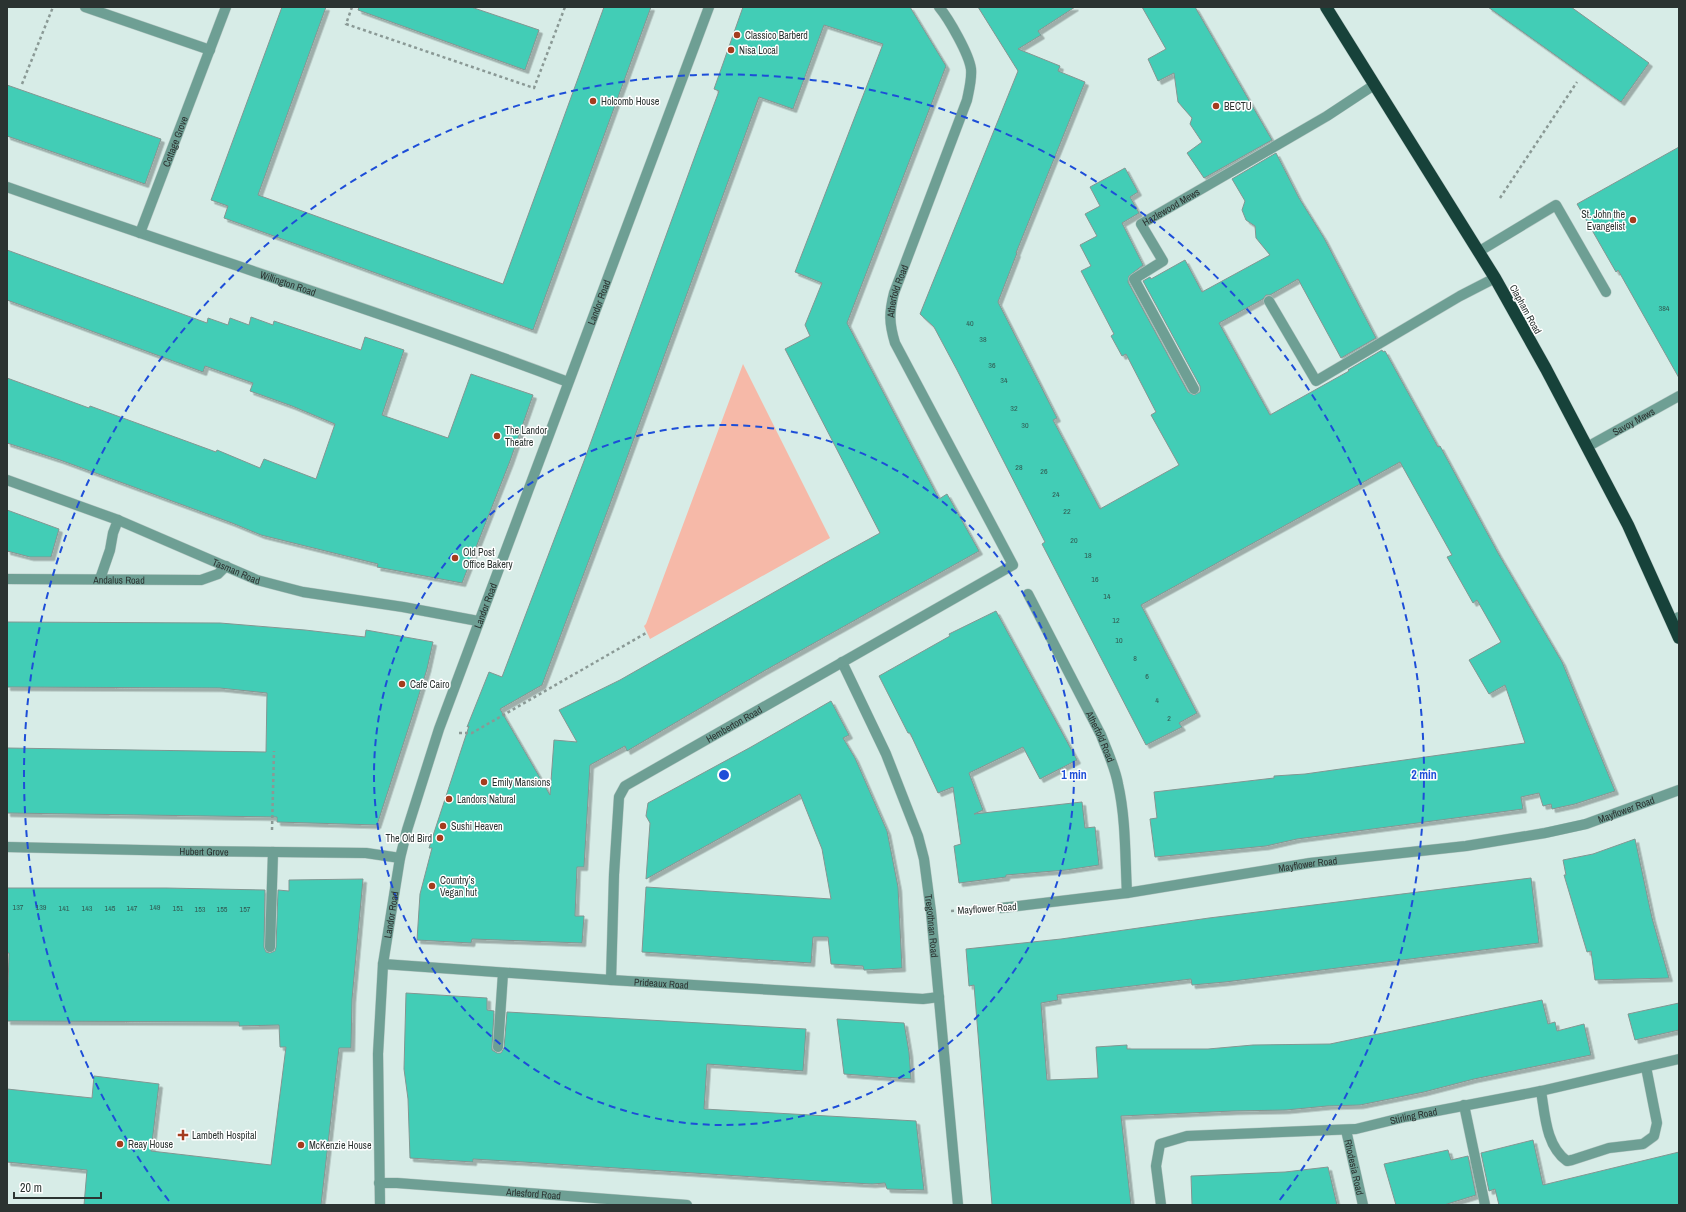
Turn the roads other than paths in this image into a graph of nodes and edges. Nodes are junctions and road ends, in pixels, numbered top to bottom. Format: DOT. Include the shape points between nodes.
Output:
graph roads {
  1 [pos="85,7"];
  2 [pos="226,7"];
  3 [pos="709,7"];
  4 [pos="939,7"];
  5 [pos="1326,7"];
  6 [pos="210,50"];
  7 [pos="1374,85"];
  8 [pos="7,187"];
  9 [pos="140,233"];
  10 [pos="1478,252"];
  11 [pos="1495,278"];
  12 [pos="1606,292"];
  13 [pos="1269,301"];
  14 [pos="568,382"];
  15 [pos="1194,388"];
  16 [pos="1679,396"];
  17 [pos="1587,447"];
  18 [pos="7,480"];
  19 [pos="118,520"];
  20 [pos="1013,565"];
  21 [pos="226,566"];
  22 [pos="100,579"];
  23 [pos="7,580"];
  24 [pos="1028,594"];
  25 [pos="1675,619"];
  26 [pos="478,621"];
  27 [pos="1679,638"];
  28 [pos="842,662"];
  29 [pos="1679,790"];
  30 [pos="7,847"];
  31 [pos="273,852"];
  32 [pos="400,858"];
  33 [pos="1127,893"];
  34 [pos="1001,908"];
  35 [pos="270,947"];
  36 [pos="383,964"];
  37 [pos="503,973"];
  38 [pos="611,980"];
  39 [pos="939,997"];
  40 [pos="498,1047"];
  41 [pos="1679,1059"];
  42 [pos="1646,1067"];
  43 [pos="1541,1091"];
  44 [pos="1464,1105"];
  45 [pos="1346,1130"];
  46 [pos="379,1183"];
  47 [pos="380,1205"];
  48 [pos="687,1205"];
  49 [pos="958,1205"];
  50 [pos="1160,1205"];
  51 [pos="1363,1205"];
  52 [pos="1485,1205"];
  1 -- 6 [label="street"];
  2 -- 6 [label="street, Cottage Grove"];
  3 -- 14 [label="street, Landor Road"];
  4 -- 20 [label="street, Atherfold Road" via="966,53 971,68 971,82 967,100 894,293 890,327 895,343"];
  5 -- 7 [label="highway, Clapham Road"];
  6 -- 9 [label="street, Cottage Grove"];
  7 -- 10 [label="highway, Clapham Road"];
  7 -- 15 [label="street, Hazlewood Mews" via="1327,116 1141,224 1163,261 1134,279"];
  8 -- 9 [label="street, Willington Road"];
  9 -- 14 [label="street, Willington Road" via="473,346"];
  10 -- 11 [label="highway, Clapham Road"];
  10 -- 12 [label="street" via="1556,205"];
  11 -- 13 [label="street" via="1316,380"];
  11 -- 17 [label="highway, Clapham Road"];
  14 -- 26 [label="street, Landor Road"];
  16 -- 17 [label="street, Savoy Mews"];
  17 -- 25 [label="highway, Clapham Road"];
  18 -- 19 [label="street, Tasman Road"];
  19 -- 21 [label="street, Tasman Road"];
  19 -- 22 [label="street"];
  20 -- 28 [label="street, Hemberton Road"];
  21 -- 22 [label="street, Andalus Road" via="218,574 201,580"];
  21 -- 26 [label="street, Tasman Road" via="257,580 303,592"];
  22 -- 23 [label="street, Andalus Road"];
  24 -- 33 [label="street, Atherfold Road" via="1101,735 1118,782 1122,805"];
  25 -- 27 [label="highway, Clapham Road"];
  26 -- 32 [label="street, Landor Road" via="439,729"];
  28 -- 38 [label="street, Hemberton Road" via="625,786 619,797"];
  28 -- 39 [label="street, Tregothnan Road" via="886,754 918,836 925,866"];
  29 -- 33 [label="street, Mayflower Road" via="1586,824 1545,833 1466,846 1310,863"];
  30 -- 31 [label="street, Hubert Grove"];
  31 -- 32 [label="street, Hubert Grove" via="366,853"];
  31 -- 35 [label="street"];
  32 -- 36 [label="street, Landor Road"];
  33 -- 34 [label="street, Mayflower Road"];
  36 -- 37 [label="street, Prideaux Road"];
  36 -- 46 [label="street, Landor Road" via="378,1054"];
  37 -- 38 [label="street, Prideaux Road"];
  37 -- 40 [label="street"];
  38 -- 39 [label="street, Prideaux Road" via="923,999"];
  39 -- 49 [label="street, Tregothnan Road"];
  41 -- 42 [label="street, Stirling Road"];
  42 -- 43 [label="street, Stirling Road"];
  42 -- 43 [label="street" via="1657,1123 1654,1136 1643,1144 1609,1148 1567,1161 1553,1145 1545,1120"];
  43 -- 44 [label="street, Stirling Road"];
  44 -- 45 [label="street, Stirling Road"];
  44 -- 52 [label="street"];
  45 -- 50 [label="street, Stirling Road" via="1186,1136 1160,1144 1156,1158"];
  45 -- 51 [label="street, Rhodesia Road"];
  46 -- 47 [label="street, Landor Road"];
  46 -- 48 [label="street, Arlesford Road"];
}
